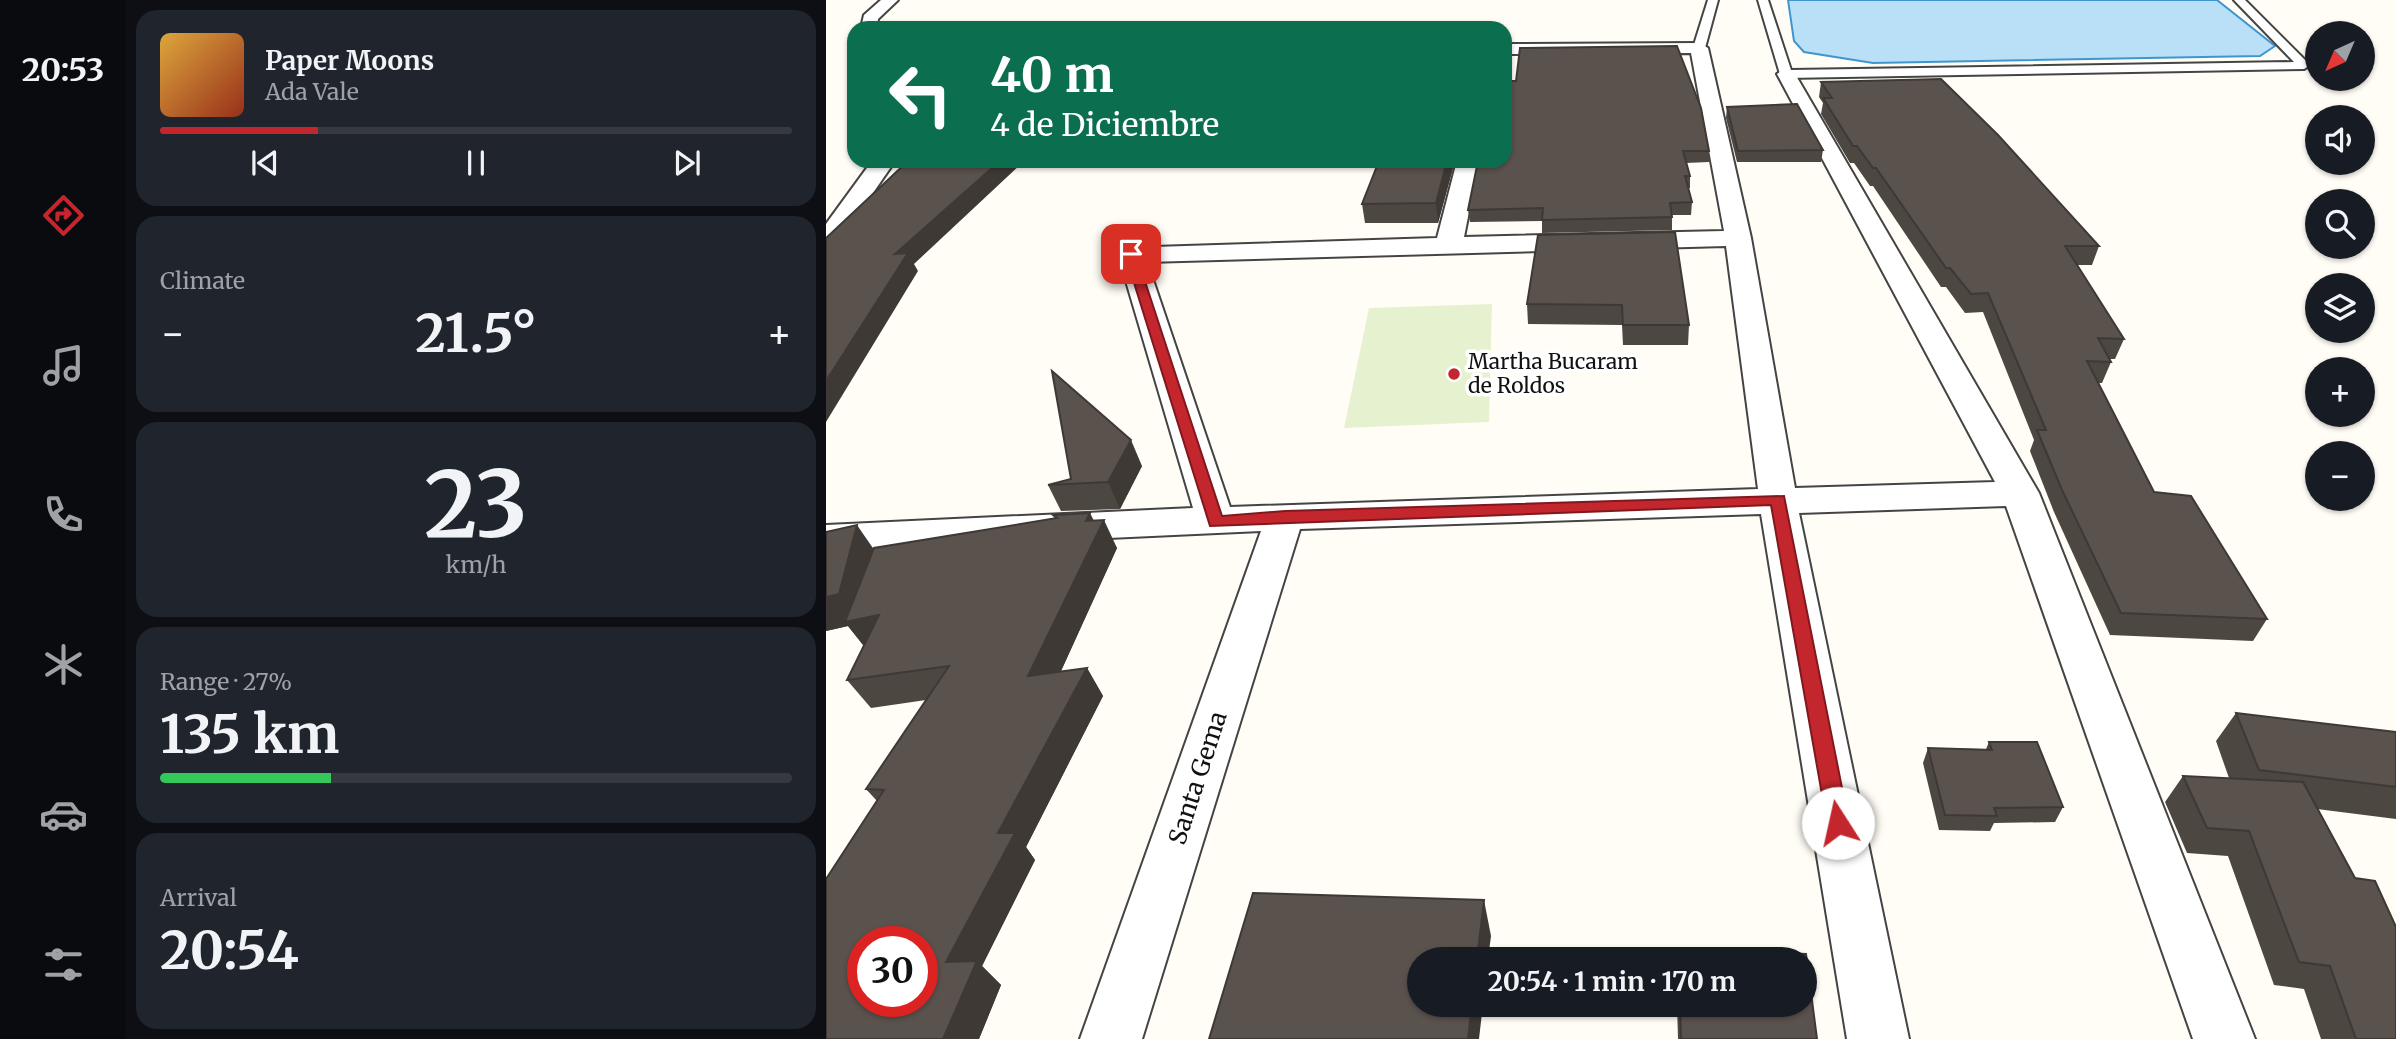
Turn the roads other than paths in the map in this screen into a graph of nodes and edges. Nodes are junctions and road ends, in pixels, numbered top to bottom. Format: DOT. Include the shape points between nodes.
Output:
graph roads {
  1 [pos="890,0"];
  2 [pos="1713,0"];
  3 [pos="1763,0"];
  4 [pos="2239,0"];
  5 [pos="870,21"];
  6 [pos="1512,48"];
  7 [pos="1699,48"];
  8 [pos="1786,74"];
  9 [pos="879,168"];
  10 [pos="1466,168"];
  11 [pos="1738,238"];
  12 [pos="826,242"];
  13 [pos="1449,244"];
  14 [pos="2020,493"];
  15 [pos="1778,500"];
  16 [pos="1285,517"];
  17 [pos="1216,522"];
  18 [pos="826,538"];
  19 [pos="1111,1039"];
  20 [pos="1878,1039"];
  21 [pos="2224,1039"];
  1 -- 5 [label="street"];
  2 -- 7 [label="lane"];
  3 -- 8 [label="lane"];
  4 -- 8 [label="lane" via="2304,65"];
  6 -- 7 [label="street"];
  7 -- 11 [label="street"];
  8 -- 14 [label="street"];
  9 -- 12 [label="street"];
  10 -- 13 [label="street"];
  11 -- 13 [label="street"];
  11 -- 15 [label="street"];
  13 -- 17 [label="street" via="1131,254"];
  14 -- 15 [label="street"];
  14 -- 21 [label="street"];
  15 -- 16 [label="street"];
  15 -- 20 [label="street"];
  16 -- 17 [label="street"];
  16 -- 19 [label="street, Santa Gema"];
  17 -- 18 [label="street"];
}
